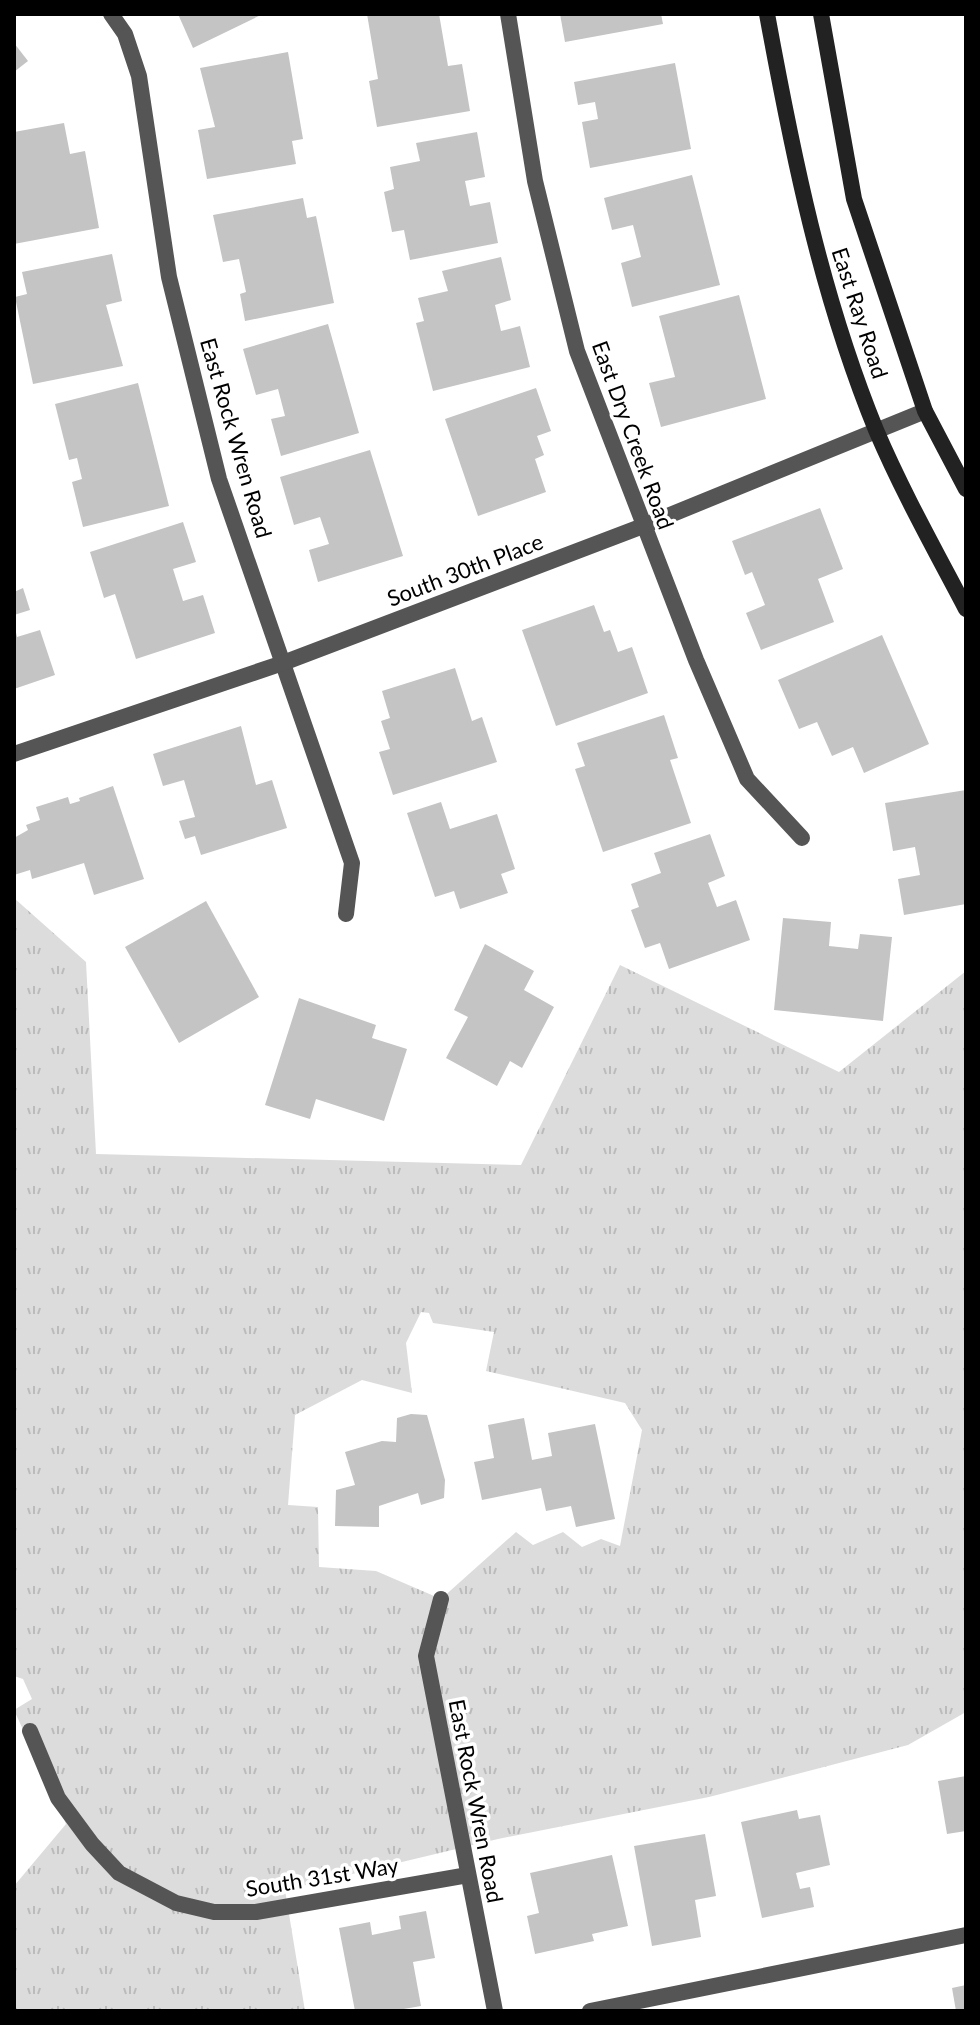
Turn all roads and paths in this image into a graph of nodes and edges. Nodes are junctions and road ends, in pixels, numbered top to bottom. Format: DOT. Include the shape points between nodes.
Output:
graph roads {
  1 [pos="111,14"];
  2 [pos="508,14"];
  3 [pos="767,14"];
  4 [pos="821,14"];
  5 [pos="925,411"];
  6 [pos="876,430"];
  7 [pos="966,489"];
  8 [pos="643,526"];
  9 [pos="966,609"];
  10 [pos="283,663"];
  11 [pos="14,754"];
  12 [pos="802,838"];
  13 [pos="346,914"];
  14 [pos="441,1599"];
  15 [pos="30,1731"];
  16 [pos="468,1875"];
  17 [pos="966,1935"];
  18 [pos="495,2011"];
  19 [pos="590,2011"];
  1 -- 10 [label="street, East Rock Wren Road" via="125,34 139,76 169,277 219,479"];
  2 -- 8 [label="street, East Dry Creek Road" via="535,181 577,351"];
  3 -- 6 [label="main road, East Ray Road" via="805,215"];
  4 -- 5 [label="main road, East Ray Road" via="854,199"];
  5 -- 6 [label="street, South 30th Place"];
  5 -- 7 [label="main road, East Ray Road"];
  6 -- 8 [label="street, South 30th Place"];
  6 -- 9 [label="main road, East Ray Road"];
  8 -- 10 [label="street, South 30th Place"];
  8 -- 12 [label="street, East Dry Creek Road" via="747,779"];
  10 -- 11 [label="street, South 30th Place"];
  10 -- 13 [label="street, East Rock Wren Road" via="352,863"];
  14 -- 16 [label="street, East Rock Wren Road" via="426,1656"];
  15 -- 16 [label="street, South 31st Way" via="58,1798 92,1844 119,1873 176,1903 214,1912 256,1912"];
  16 -- 18 [label="street, East Rock Wren Road"];
  17 -- 19 [label="street"];
}
